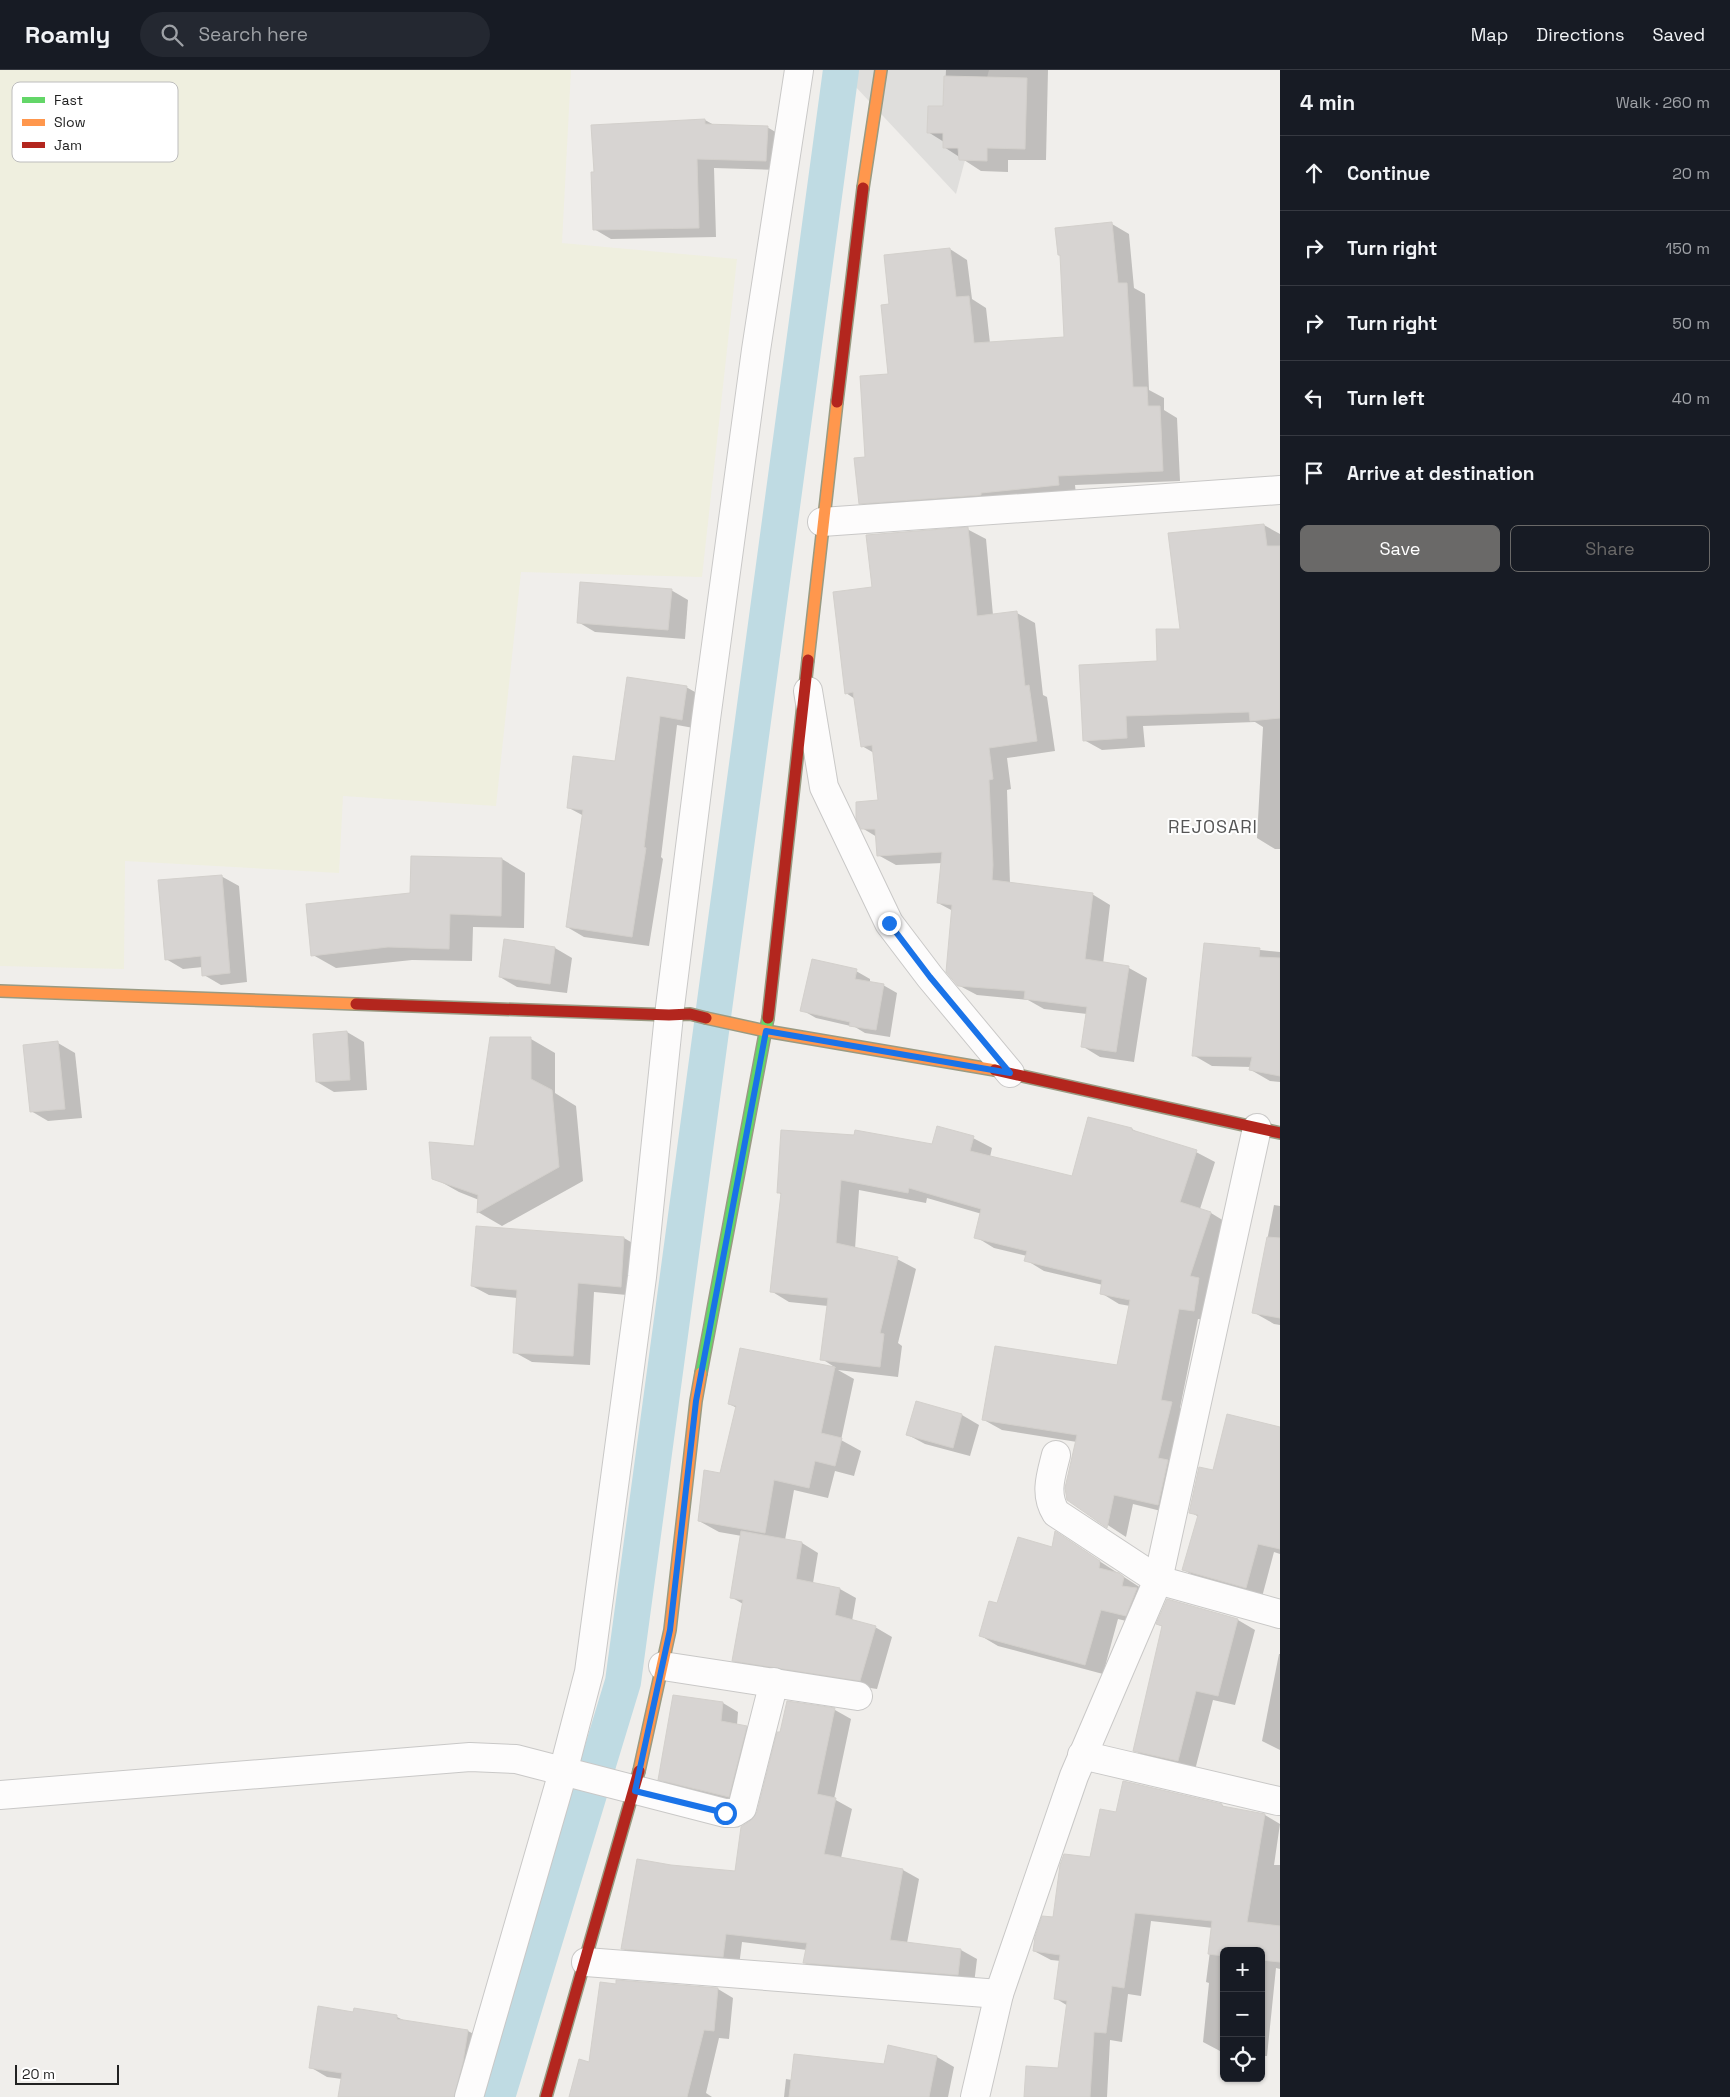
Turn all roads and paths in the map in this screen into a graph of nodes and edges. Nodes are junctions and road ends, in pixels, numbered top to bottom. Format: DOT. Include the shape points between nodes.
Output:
graph roads {
  1 [pos="800,70"];
  2 [pos="881,70"];
  3 [pos="1280,490"];
  4 [pos="822,522"];
  5 [pos="805,674"];
  6 [pos="0,991"];
  7 [pos="679,1014"];
  8 [pos="766,1031"];
  9 [pos="1010,1073"];
  10 [pos="1268,1131"];
  11 [pos="1056,1455"];
  12 [pos="1158,1580"];
  13 [pos="1280,1614"];
  14 [pos="663,1666"];
  15 [pos="774,1682"];
  16 [pos="858,1696"];
  17 [pos="1082,1755"];
  18 [pos="570,1773"];
  19 [pos="625,1788"];
  20 [pos="0,1795"];
  21 [pos="1278,1801"];
  22 [pos="586,1962"];
  23 [pos="999,1994"];
  24 [pos="469,2097"];
  25 [pos="546,2097"];
  26 [pos="975,2097"];
  1 -- 7 [label="street" via="755,359 706,719"];
  2 -- 4 [label="street" via="857,224"];
  3 -- 4 [label="street"];
  4 -- 5 [label="street"];
  5 -- 8 [label="street"];
  5 -- 9 [label="street" via="824,788 889,923"];
  6 -- 7 [label="street"];
  7 -- 8 [label="street"];
  7 -- 18 [label="street" via="589,1672"];
  8 -- 9 [label="street"];
  8 -- 14 [label="street" via="696,1401"];
  9 -- 10 [label="street"];
  10 -- 12 [label="street"];
  11 -- 12 [label="street" via="1048,1490 1056,1513"];
  12 -- 13 [label="street"];
  12 -- 17 [label="street"];
  14 -- 15 [label="street"];
  14 -- 19 [label="street"];
  15 -- 16 [label="street"];
  15 -- 19 [label="street" via="742,1808 725,1813"];
  17 -- 21 [label="street"];
  17 -- 23 [label="street"];
  18 -- 19 [label="street"];
  18 -- 20 [label="street" via="516,1759 470,1757"];
  18 -- 24 [label="street"];
  19 -- 22 [label="street"];
  22 -- 23 [label="street"];
  22 -- 25 [label="street"];
  23 -- 26 [label="street"];
}
